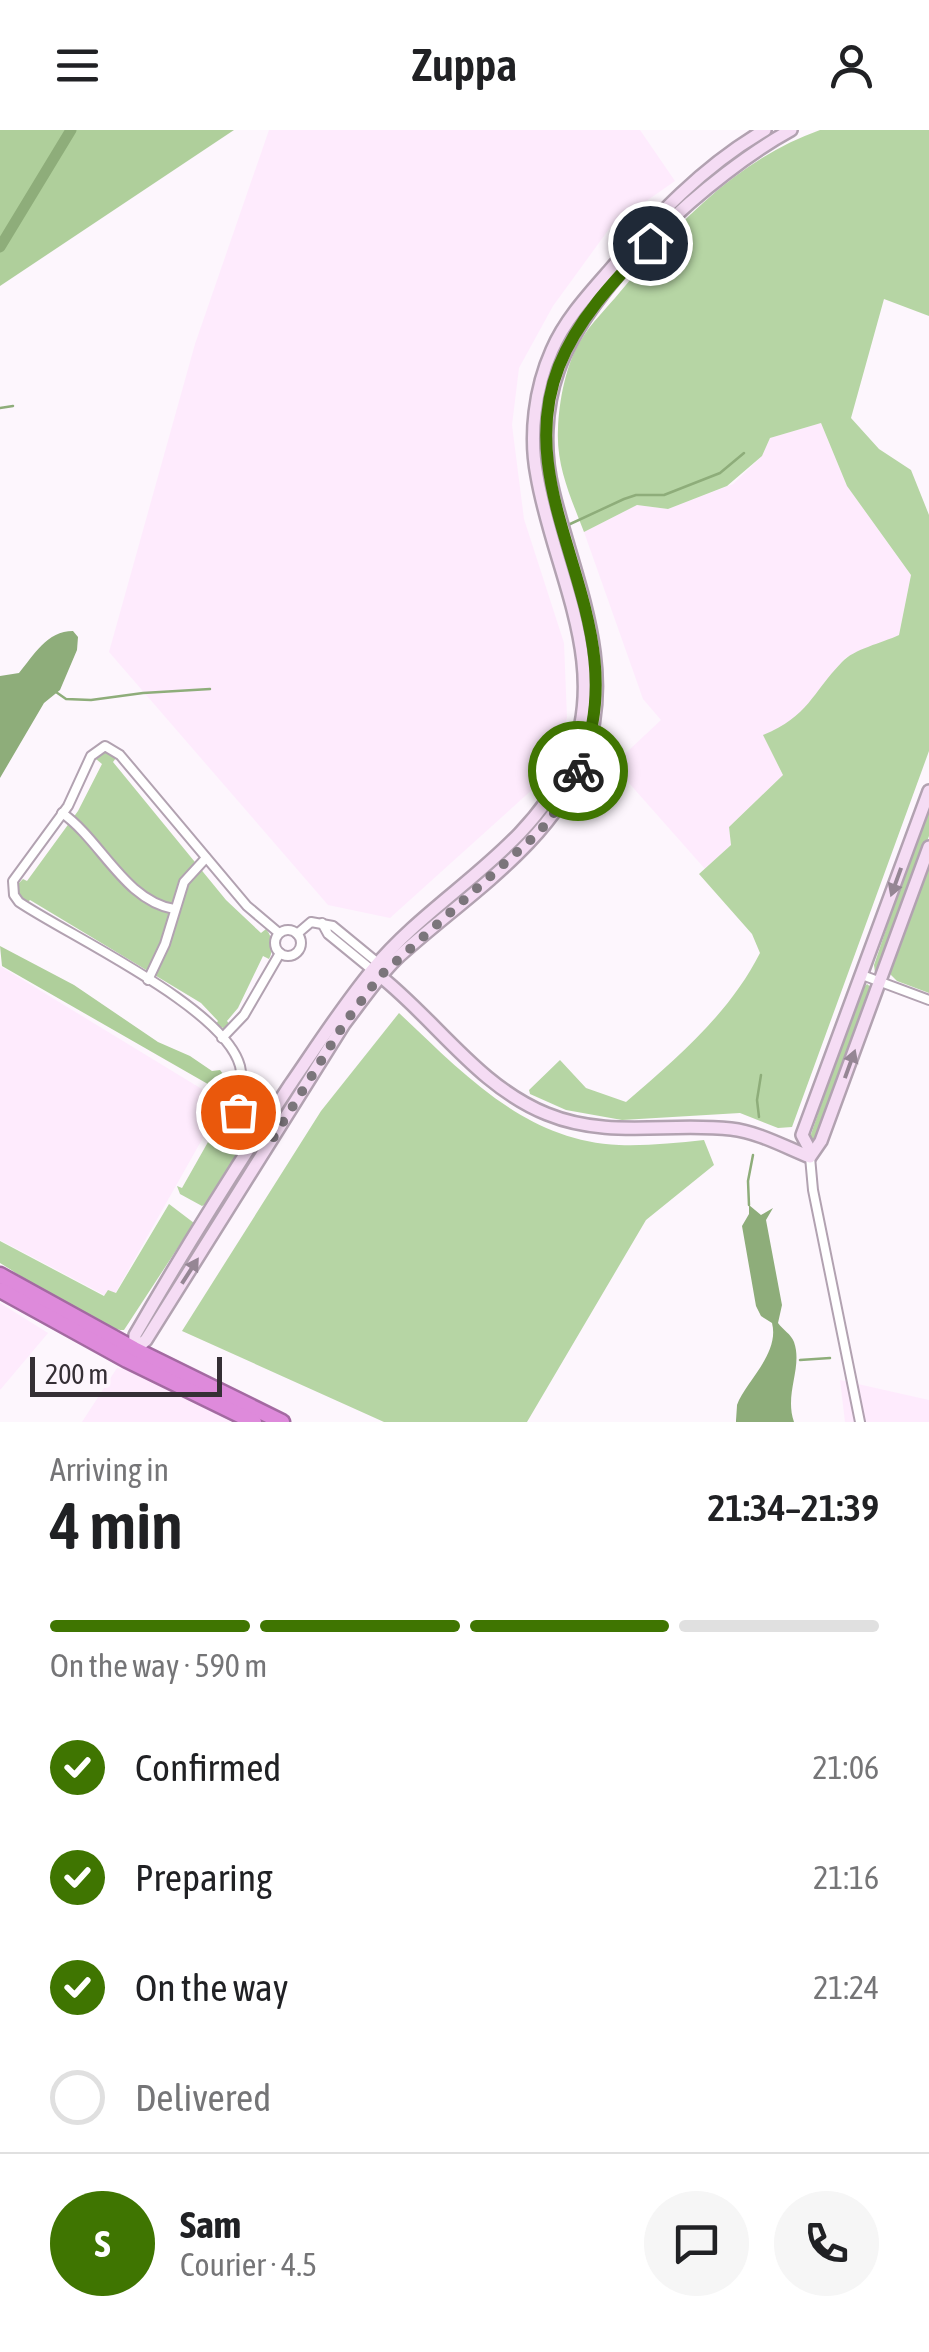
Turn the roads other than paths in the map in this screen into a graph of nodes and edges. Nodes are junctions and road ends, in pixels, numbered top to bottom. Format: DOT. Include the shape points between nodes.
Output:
graph roads {
  1 [pos="765,130"];
  2 [pos="791,130"];
  3 [pos="574,590"];
  4 [pos="929,790"];
  5 [pos="62,813"];
  6 [pos="929,847"];
  7 [pos="206,858"];
  8 [pos="174,909"];
  9 [pos="279,933"];
  10 [pos="297,934"];
  11 [pos="280,952"];
  12 [pos="379,970"];
  13 [pos="862,975"];
  14 [pos="148,980"];
  15 [pos="880,982"];
  16 [pos="929,1000"];
  17 [pos="222,1038"];
  18 [pos="260,1131"];
  19 [pos="272,1139"];
  20 [pos="811,1155"];
  21 [pos="0,1275"];
  22 [pos="0,1290"];
  23 [pos="130,1355"];
  24 [pos="254,1422"];
  25 [pos="282,1422"];
  26 [pos="860,1422"];
  1 -- 3 [label="main road" via="679,194 576,309 554,347 538,396 534,458"];
  2 -- 3 [label="main road" via="698,193 610,286 565,354 550,402 548,461"];
  3 -- 12 [label="main road" via="596,648 597,695 572,786 537,834"];
  4 -- 13 [label="main road, one-way"];
  5 -- 7 [label="street" via="91,756 113,748"];
  5 -- 8 [label="street" via="136,890"];
  5 -- 14 [label="street" via="15,876 14,895"];
  6 -- 15 [label="main road"];
  7 -- 8 [label="street" via="184,882"];
  7 -- 9 [label="street"];
  8 -- 14 [label="street"];
  9 -- 10 [label="street"];
  9 -- 11 [label="street"];
  10 -- 11 [label="street" via="297,952"];
  10 -- 12 [label="street" via="311,922 322,923"];
  11 -- 17 [label="street" via="244,1015"];
  12 -- 18 [label="main road" via="344,1006"];
  12 -- 19 [label="main road"];
  12 -- 20 [label="main road" via="498,1086 550,1116 616,1129 738,1130"];
  13 -- 15 [label="street"];
  13 -- 20 [label="main road" via="802,1135"];
  14 -- 17 [label="street" via="186,1003"];
  15 -- 16 [label="street"];
  20 -- 15 [label="main road, one-way"];
  17 -- 18 [label="street" via="241,1070 240,1090 228,1110"];
  18 -- 19 [label="street"];
  18 -- 23 [label="main road" via="140,1326"];
  23 -- 19 [label="main road, one-way" via="146,1340"];
  20 -- 26 [label="street"];
  21 -- 23 [label="highway"];
  22 -- 23 [label="highway"];
  23 -- 24 [label="highway"];
  23 -- 25 [label="highway"];
}
